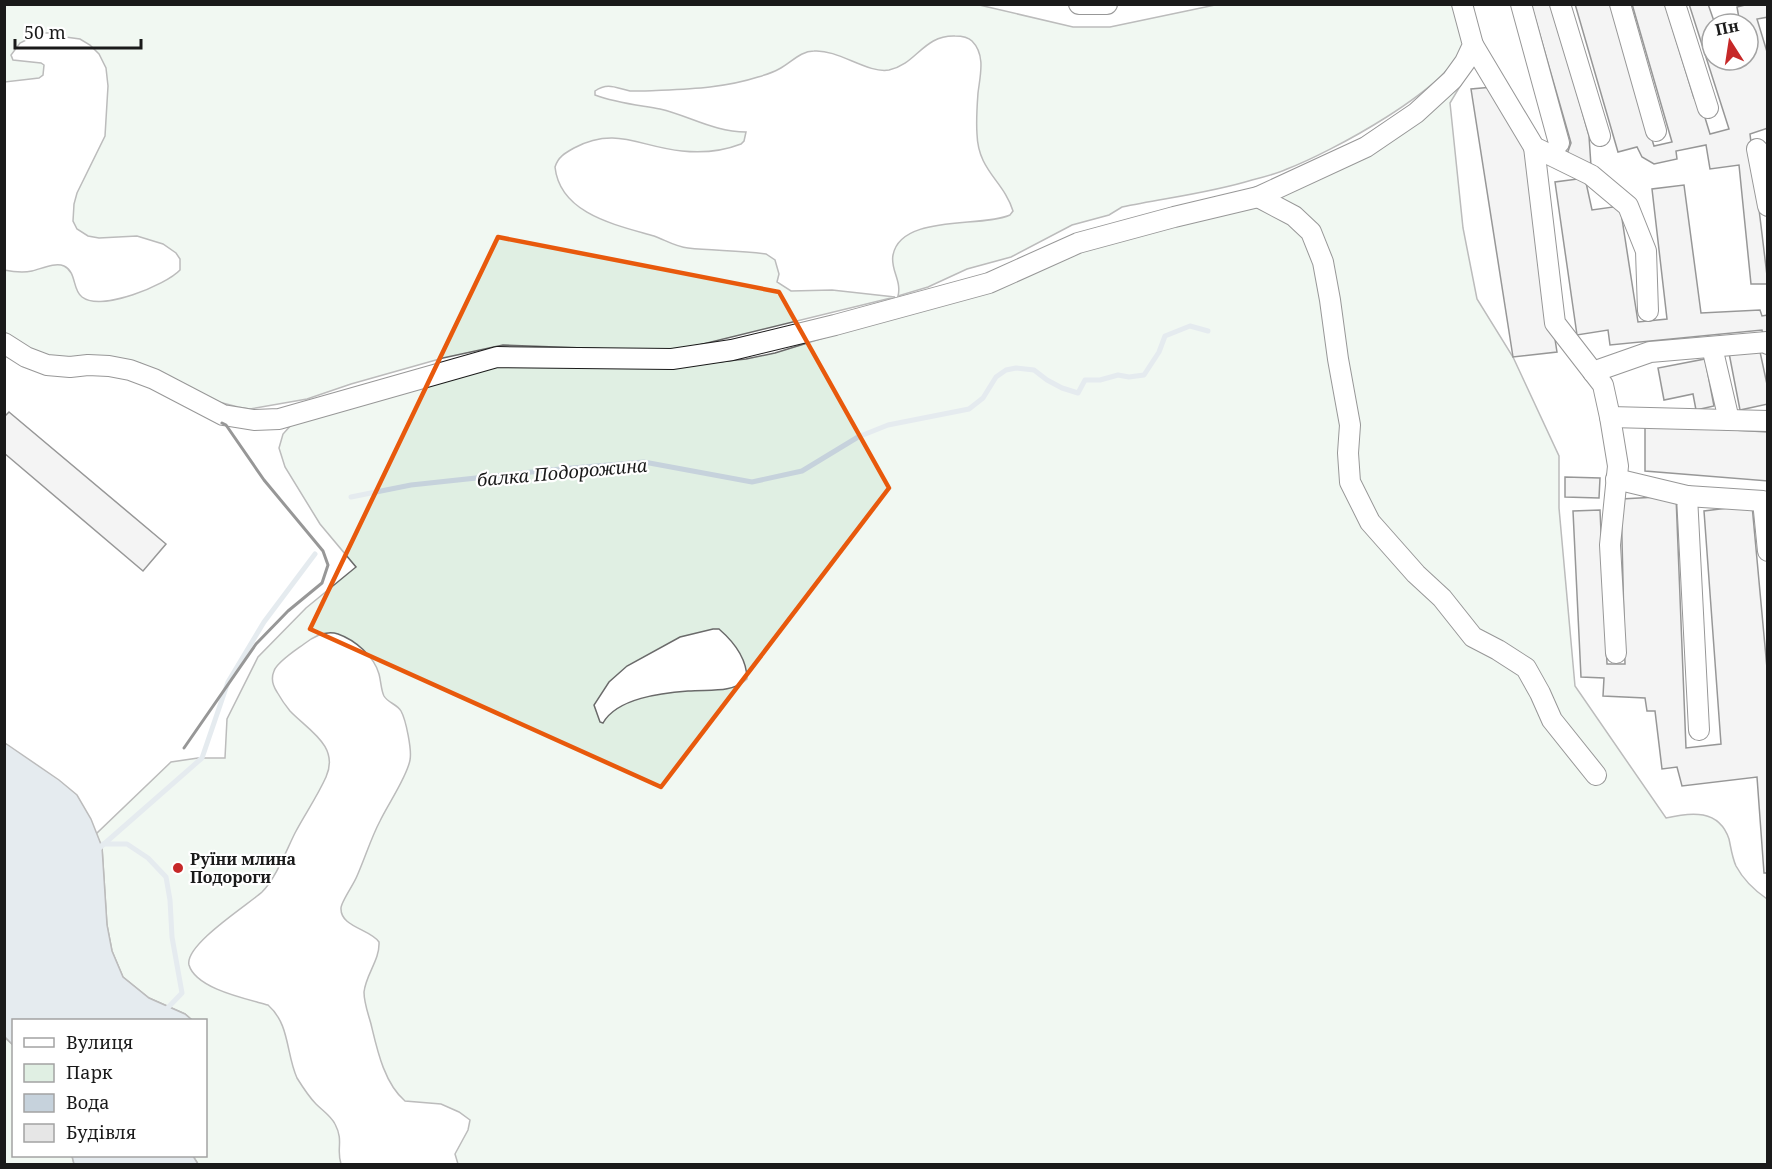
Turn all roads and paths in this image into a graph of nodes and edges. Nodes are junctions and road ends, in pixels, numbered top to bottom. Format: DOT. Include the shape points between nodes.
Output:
graph roads {
  1 [pos="1079,4"];
  2 [pos="1107,4"];
  3 [pos="1462,4"];
  4 [pos="1521,4"];
  5 [pos="1560,4"];
  6 [pos="1620,4"];
  7 [pos="1676,4"];
  8 [pos="1473,45"];
  9 [pos="1708,108"];
  10 [pos="1656,131"];
  11 [pos="1600,136"];
  12 [pos="1559,143"];
  13 [pos="1534,147"];
  14 [pos="1757,149"];
  15 [pos="1258,197"];
  16 [pos="1767,206"];
  17 [pos="1648,311"];
  18 [pos="4,343"];
  19 [pos="1767,344"];
  20 [pos="1712,347"];
  21 [pos="1593,372"];
  22 [pos="1610,417"];
  23 [pos="1729,420"];
  24 [pos="1767,421"];
  25 [pos="1616,479"];
  26 [pos="1687,496"];
  27 [pos="1767,551"];
  28 [pos="1616,653"];
  29 [pos="1699,730"];
  30 [pos="1596,775"];
  1 -- 2 [label="street"];
  3 -- 8 [label="street"];
  4 -- 12 [label="street"];
  5 -- 11 [label="street"];
  6 -- 10 [label="street"];
  7 -- 9 [label="street"];
  8 -- 13 [label="street"];
  8 -- 15 [label="street" via="1452,80 1416,113 1366,147"];
  13 -- 17 [label="street" via="1591,175 1628,206 1646,251"];
  13 -- 21 [label="street" via="1555,323"];
  14 -- 16 [label="street"];
  15 -- 18 [label="street" via="1078,243 989,283 732,350 672,359 497,357 279,419 223,415 130,370 47,365"];
  15 -- 30 [label="street" via="1294,216 1311,232 1323,262 1350,424 1350,482 1370,522 1473,637 1526,668 1552,720"];
  19 -- 20 [label="street"];
  20 -- 21 [label="street" via="1650,352"];
  20 -- 23 [label="street"];
  21 -- 22 [label="street" via="1603,385"];
  22 -- 23 [label="street"];
  22 -- 25 [label="street" via="1618,466"];
  23 -- 24 [label="street"];
  25 -- 26 [label="street"];
  25 -- 28 [label="street" via="1610,545"];
  26 -- 27 [label="street" via="1763,501"];
  26 -- 29 [label="street"];
}
